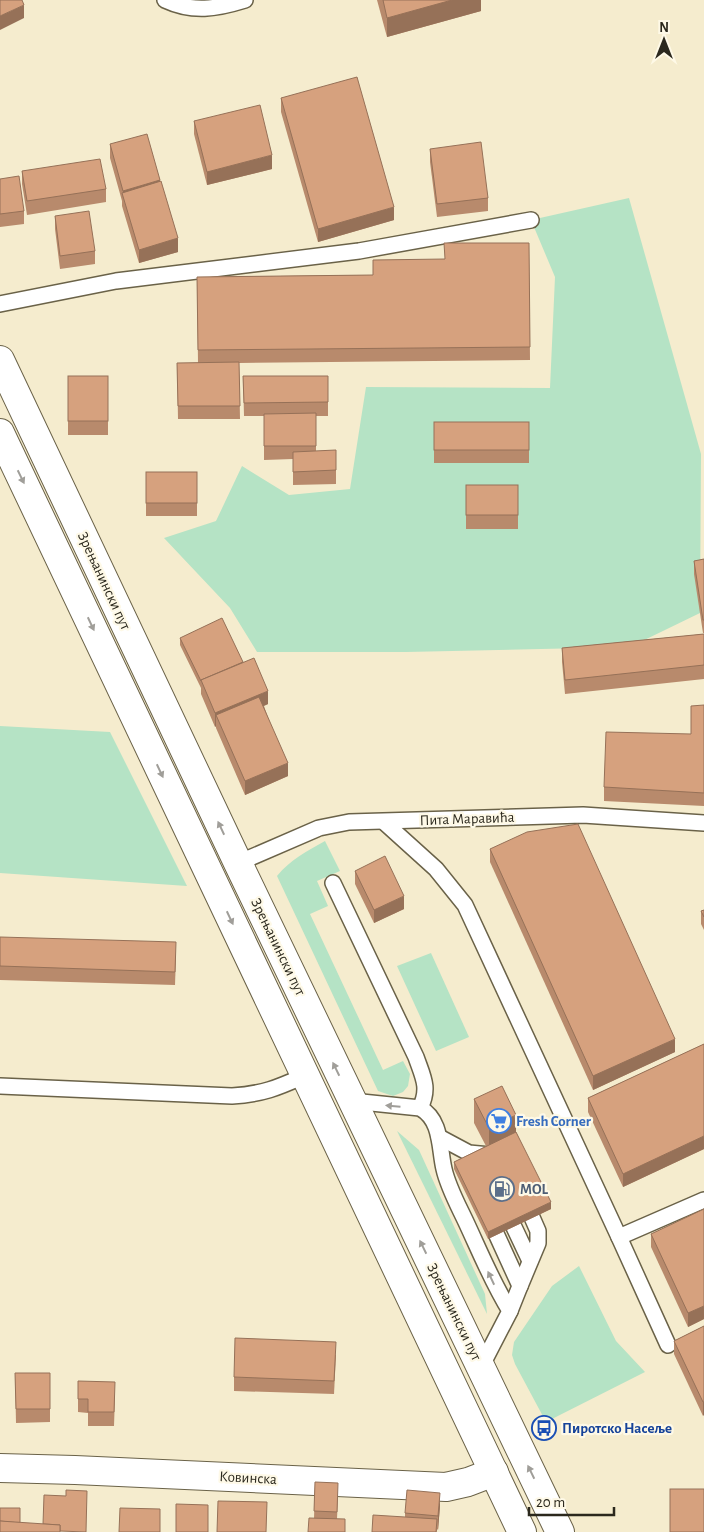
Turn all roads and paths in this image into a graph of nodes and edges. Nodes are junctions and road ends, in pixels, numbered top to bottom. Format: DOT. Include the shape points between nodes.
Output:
graph roads {
  1 [pos="164,0"];
  2 [pos="245,0"];
  3 [pos="531,220"];
  4 [pos="0,304"];
  5 [pos="0,360"];
  6 [pos="0,433"];
  7 [pos="384,822"];
  8 [pos="704,823"];
  9 [pos="238,863"];
  10 [pos="333,883"];
  11 [pos="304,1076"];
  12 [pos="0,1086"];
  13 [pos="352,1101"];
  14 [pos="420,1108"];
  15 [pos="439,1137"];
  16 [pos="456,1147"];
  17 [pos="481,1155"];
  18 [pos="502,1157"];
  19 [pos="464,1165"];
  20 [pos="489,1172"];
  21 [pos="519,1187"];
  22 [pos="480,1199"];
  23 [pos="501,1199"];
  24 [pos="704,1200"];
  25 [pos="619,1237"];
  26 [pos="530,1261"];
  27 [pos="520,1286"];
  28 [pos="510,1310"];
  29 [pos="668,1345"];
  30 [pos="481,1367"];
  31 [pos="0,1468"];
  32 [pos="494,1472"];
  33 [pos="522,1532"];
  34 [pos="560,1532"];
  1 -- 2 [label="lane" via="178,6 205,10"];
  3 -- 4 [label="lane" via="359,250 116,281"];
  9 -- 5 [label="main road, Зрењанински пут, one-way"];
  6 -- 11 [label="main road, Зрењанински пут, one-way"];
  7 -- 8 [label="lane, Пита Маравића" via="583,815"];
  7 -- 9 [label="lane, Пита Маравића" via="348,822 319,828"];
  7 -- 25 [label="lane" via="436,869 465,906"];
  13 -- 9 [label="main road, Зрењанински пут, one-way"];
  10 -- 14 [label="lane" via="416,1057 426,1086"];
  11 -- 12 [label="lane" via="255,1095 232,1096"];
  11 -- 32 [label="main road, Зрењанински пут"];
  14 -- 13 [label="lane, one-way"];
  30 -- 13 [label="main road, Зрењанински пут, one-way"];
  14 -- 15 [label="lane" via="433,1121"];
  15 -- 16 [label="lane"];
  28 -- 15 [label="lane, one-way" via="497,1290 446,1180"];
  16 -- 17 [label="lane"];
  16 -- 19 [label="lane"];
  17 -- 18 [label="lane"];
  17 -- 20 [label="lane"];
  21 -- 26 [label="lane" via="538,1230 538,1243"];
  22 -- 27 [label="lane"];
  23 -- 26 [label="lane"];
  24 -- 25 [label="lane"];
  25 -- 29 [label="lane"];
  26 -- 27 [label="lane"];
  27 -- 28 [label="lane"];
  28 -- 30 [label="lane"];
  34 -- 30 [label="main road, Зрењанински пут, one-way"];
  31 -- 32 [label="main road, Ковинска" via="446,1487"];
  32 -- 33 [label="main road, Зрењанински пут"];
}
